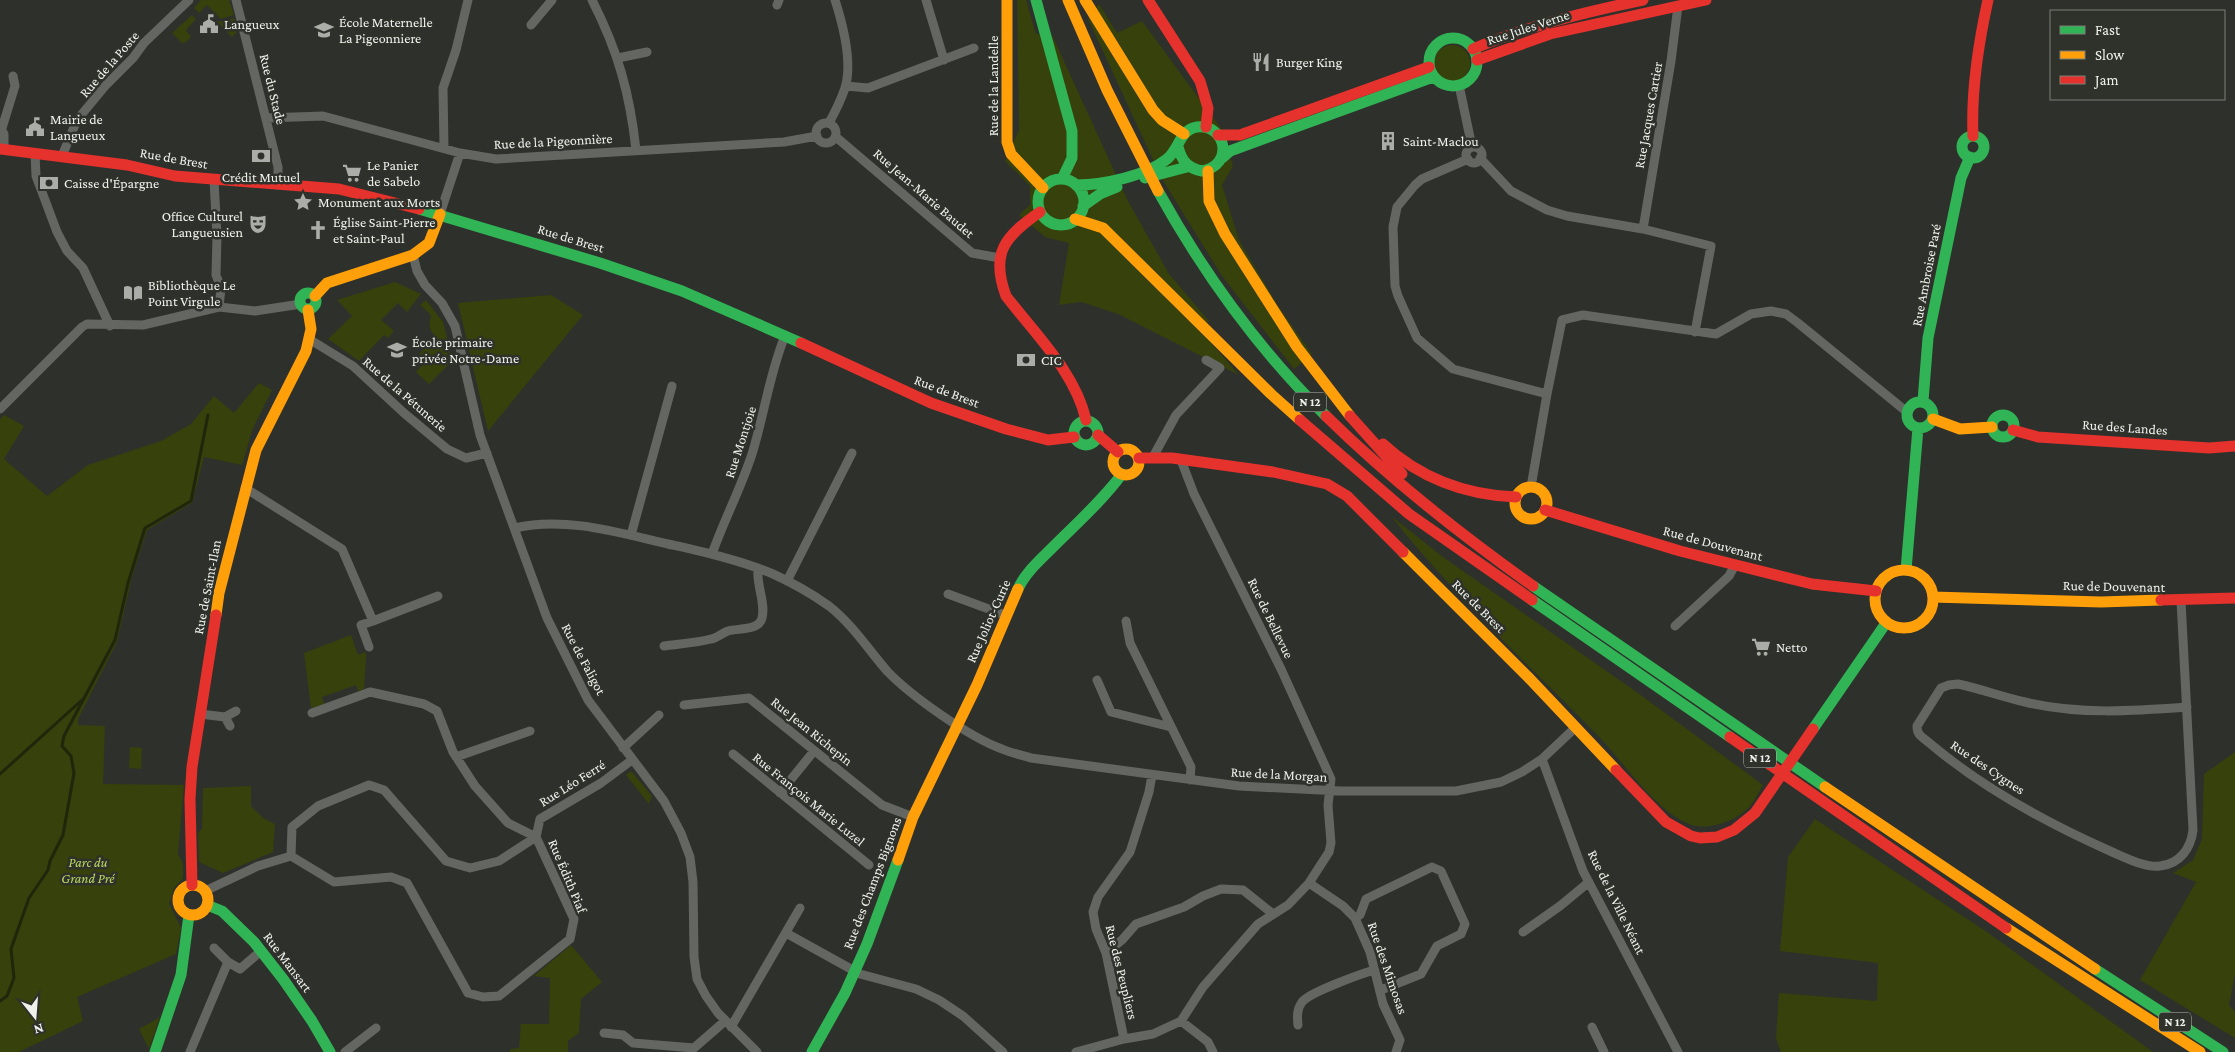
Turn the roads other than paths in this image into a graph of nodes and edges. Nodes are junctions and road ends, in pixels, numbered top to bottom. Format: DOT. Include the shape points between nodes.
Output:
graph roads {
  1 [pos="189,0"];
  2 [pos="236,0"];
  3 [pos="468,0"];
  4 [pos="552,0"];
  5 [pos="592,0"];
  6 [pos="835,0"];
  7 [pos="926,0"];
  8 [pos="1008,0"];
  9 [pos="1036,0"];
  10 [pos="1058,0"];
  11 [pos="1068,0"];
  12 [pos="1085,0"];
  13 [pos="1148,0"];
  14 [pos="1643,0"];
  15 [pos="1706,0"];
  16 [pos="1988,0"];
  17 [pos="1678,6"];
  18 [pos="531,25"];
  19 [pos="974,48"];
  20 [pos="1473,48"];
  21 [pos="647,52"];
  22 [pos="618,58"];
  23 [pos="944,60"];
  24 [pos="1477,60"];
  25 [pos="1431,72"];
  26 [pos="13,76"];
  27 [pos="1459,85"];
  28 [pos="846,86"];
  29 [pos="266,118"];
  30 [pos="829,123"];
  31 [pos="1111,124"];
  32 [pos="1206,127"];
  33 [pos="1,128"];
  34 [pos="1184,134"];
  35 [pos="1218,135"];
  36 [pos="817,136"];
  37 [pos="836,137"];
  38 [pos="1178,147"];
  39 [pos="1472,147"];
  40 [pos="444,148"];
  41 [pos="2,149"];
  42 [pos="636,150"];
  43 [pos="35,153"];
  44 [pos="460,153"];
  45 [pos="62,156"];
  46 [pos="1222,158"];
  47 [pos="1480,158"];
  48 [pos="1468,159"];
  49 [pos="1130,165"];
  50 [pos="1187,167"];
  51 [pos="1208,171"];
  52 [pos="1062,179"];
  53 [pos="214,180"];
  54 [pos="278,185"];
  55 [pos="1076,185"];
  56 [pos="1043,188"];
  57 [pos="1141,188"];
  58 [pos="1083,206"];
  59 [pos="1040,212"];
  60 [pos="440,214"];
  61 [pos="1076,220"];
  62 [pos="1643,229"];
  63 [pos="413,255"];
  64 [pos="1000,258"];
  65 [pos="219,307"];
  66 [pos="304,307"];
  67 [pos="110,326"];
  68 [pos="1695,332"];
  69 [pos="785,336"];
  70 [pos="309,339"];
  71 [pos="1206,360"];
  72 [pos="1321,380"];
  73 [pos="672,386"];
  74 [pos="1286,392"];
  75 [pos="1547,394"];
  76 [pos="1923,402"];
  77 [pos="0,408"];
  78 [pos="1907,412"];
  79 [pos="1933,419"];
  80 [pos="1086,420"];
  81 [pos="1918,428"];
  82 [pos="1074,437"];
  83 [pos="1096,439"];
  84 [pos="2235,446"];
  85 [pos="487,453"];
  86 [pos="852,453"];
  87 [pos="1116,455"];
  88 [pos="1152,457"];
  89 [pos="1139,458"];
  90 [pos="1181,460"];
  91 [pos="1122,474"];
  92 [pos="1531,486"];
  93 [pos="245,488"];
  94 [pos="1516,497"];
  95 [pos="1546,510"];
  96 [pos="1410,514"];
  97 [pos="515,528"];
  98 [pos="631,535"];
  99 [pos="712,554"];
  100 [pos="1500,562"];
  101 [pos="1735,564"];
  102 [pos="758,568"];
  103 [pos="1906,570"];
  104 [pos="787,581"];
  105 [pos="1876,591"];
  106 [pos="948,594"];
  107 [pos="438,596"];
  108 [pos="1932,597"];
  109 [pos="2235,598"];
  110 [pos="2180,601"];
  111 [pos="1005,615"];
  112 [pos="373,621"];
  113 [pos="1126,621"];
  114 [pos="1886,623"];
  115 [pos="1675,626"];
  116 [pos="664,646"];
  117 [pos="369,647"];
  118 [pos="1097,680"];
  119 [pos="684,705"];
  120 [pos="2187,708"];
  121 [pos="236,711"];
  122 [pos="312,713"];
  123 [pos="200,714"];
  124 [pos="659,715"];
  125 [pos="225,717"];
  126 [pos="958,724"];
  127 [pos="230,726"];
  128 [pos="1171,727"];
  129 [pos="1576,727"];
  130 [pos="530,731"];
  131 [pos="623,748"];
  132 [pos="814,751"];
  133 [pos="733,754"];
  134 [pos="456,757"];
  135 [pos="1542,759"];
  136 [pos="632,760"];
  137 [pos="1152,775"];
  138 [pos="1190,780"];
  139 [pos="1331,790"];
  140 [pos="780,793"];
  141 [pos="913,817"];
  142 [pos="536,837"];
  143 [pos="291,856"];
  144 [pos="869,865"];
  145 [pos="1589,882"];
  146 [pos="1309,883"];
  147 [pos="192,885"];
  148 [pos="205,891"];
  149 [pos="207,905"];
  150 [pos="800,908"];
  151 [pos="1273,914"];
  152 [pos="189,915"];
  153 [pos="1356,918"];
  154 [pos="1523,932"];
  155 [pos="786,933"];
  156 [pos="214,948"];
  157 [pos="261,951"];
  158 [pos="1106,953"];
  159 [pos="228,962"];
  160 [pos="855,970"];
  161 [pos="1374,970"];
  162 [pos="1381,990"];
  163 [pos="2114,997"];
  164 [pos="1181,1021"];
  165 [pos="728,1024"];
  166 [pos="1298,1024"];
  167 [pos="1592,1027"];
  168 [pos="376,1028"];
  169 [pos="604,1033"];
  170 [pos="1124,1039"];
  171 [pos="638,1048"];
  172 [pos="155,1052"];
  173 [pos="190,1052"];
  174 [pos="330,1052"];
  175 [pos="345,1052"];
  176 [pos="757,1052"];
  177 [pos="812,1052"];
  178 [pos="1002,1052"];
  179 [pos="1076,1052"];
  180 [pos="1213,1052"];
  181 [pos="1396,1052"];
  182 [pos="1604,1052"];
  183 [pos="1678,1052"];
  184 [pos="2180,1052"];
  185 [pos="2200,1052"];
  186 [pos="2223,1052"];
  1 -- 45 [label="street, Rue de la Poste" via="144,43 77,120"];
  2 -- 29 [label="street, Rue du Stade"];
  3 -- 40 [label="street" via="443,88"];
  4 -- 18 [label="street"];
  5 -- 22 [label="street"];
  6 -- 28 [label="street" via="848,55"];
  7 -- 23 [label="street"];
  8 -- 56 [label="main road, Rue de la Landelle" via="1007,142 1011,154"];
  9 -- 52 [label="main road" via="1072,132 1072,158"];
  10 -- 31 [label="main road"];
  11 -- 100 [label="main road, N 12" via="1162,201 1198,262 1227,302 1302,394 1388,476"];
  12 -- 34 [label="main road" via="1152,110"];
  13 -- 32 [label="main road" via="1200,81 1208,108"];
  14 -- 20 [label="main road, Rue Jules Verne" via="1573,15"];
  15 -- 17 [label="main road, Rue Jules Verne"];
  16 -- 76 [label="main road, Rue Ambroise Paré" via="1971,106 1973,136 1962,146 1970,157 1961,178 1930,328"];
  17 -- 24 [label="main road, Rue Jules Verne" via="1550,34"];
  17 -- 62 [label="street, Rue Jacques Cartier" via="1672,61"];
  19 -- 23 [label="street"];
  20 -- 24 [label="main road"];
  20 -- 25 [label="main road" via="1455,37 1442,40 1429,54"];
  21 -- 22 [label="street"];
  22 -- 42 [label="street" via="632,116"];
  23 -- 28 [label="street" via="868,88"];
  24 -- 27 [label="main road" via="1474,73"];
  25 -- 27 [label="main road" via="1445,85"];
  25 -- 35 [label="main road" via="1240,135"];
  25 -- 46 [label="main road" via="1230,151"];
  26 -- 33 [label="street" via="15,86"];
  27 -- 39 [label="street"];
  28 -- 30 [label="street"];
  29 -- 40 [label="street, Rue de la Pigeonnière" via="323,116"];
  29 -- 54 [label="street, Rue du Stade" via="278,167"];
  30 -- 36 [label="street" via="820,125"];
  30 -- 37 [label="street" via="836,130"];
  32 -- 34 [label="main road"];
  32 -- 35 [label="main road"];
  33 -- 41 [label="street"];
  34 -- 38 [label="main road"];
  35 -- 46 [label="main road" via="1223,146"];
  36 -- 37 [label="street" via="826,143"];
  36 -- 42 [label="street, Rue de la Pigeonnière" via="784,142"];
  37 -- 64 [label="street, Rue Jean-Marie Baudet" via="972,253"];
  38 -- 50 [label="main road" via="1182,162"];
  38 -- 55 [label="main road" via="1158,164 1098,185"];
  39 -- 47 [label="street" via="1479,149"];
  39 -- 48 [label="street" via="1467,151"];
  40 -- 44 [label="street, Rue de la Pigeonnière"];
  41 -- 43 [label="main road, Rue de Brest"];
  42 -- 44 [label="street, Rue de la Pigeonnière" via="496,159"];
  43 -- 45 [label="main road, Rue de Brest"];
  43 -- 67 [label="street" via="40,190 67,251 83,268"];
  44 -- 60 [label="street"];
  45 -- 53 [label="main road, Rue de Brest"];
  46 -- 51 [label="main road"];
  47 -- 48 [label="street" via="1474,162"];
  47 -- 62 [label="street" via="1511,191 1547,210 1574,218"];
  48 -- 75 [label="street" via="1422,179 1397,208 1393,227 1398,296 1417,338 1453,369"];
  49 -- 57 [label="main road"];
  50 -- 51 [label="main road" via="1193,171"];
  50 -- 58 [label="main road" via="1118,187"];
  51 -- 72 [label="main road" via="1206,186 1212,210 1265,302"];
  52 -- 55 [label="main road"];
  52 -- 56 [label="main road"];
  53 -- 54 [label="main road, Rue de Brest"];
  53 -- 65 [label="street"];
  54 -- 60 [label="main road, Rue de Brest" via="339,189"];
  55 -- 58 [label="main road" via="1081,191"];
  56 -- 59 [label="main road" via="1038,199"];
  58 -- 61 [label="main road"];
  59 -- 61 [label="main road" via="1049,222 1056,224"];
  59 -- 64 [label="main road" via="1014,230 1006,240"];
  60 -- 63 [label="main road" via="428,243"];
  60 -- 69 [label="main road, Rue de Brest" via="638,275"];
  61 -- 96 [label="main road" via="1103,228 1271,394"];
  62 -- 68 [label="street" via="1711,246"];
  63 -- 66 [label="main road" via="327,283 315,296 316,304 312,308"];
  63 -- 85 [label="street, Rue de Faligot" via="425,285 442,303 455,326 473,408"];
  64 -- 80 [label="main road" via="1002,287 1006,296 1067,377 1084,408"];
  65 -- 66 [label="street" via="255,311"];
  65 -- 67 [label="street" via="152,323"];
  66 -- 70 [label="main road, Rue de Saint-Ilan" via="310,319"];
  67 -- 77 [label="street" via="82,326"];
  68 -- 75 [label="street" via="1583,315 1562,320"];
  68 -- 78 [label="street" via="1716,334 1751,314 1771,311 1786,314"];
  69 -- 82 [label="main road, Rue de Brest" via="939,406 1048,440"];
  69 -- 99 [label="street, Rue Montjoie" via="752,456"];
  70 -- 85 [label="street, Rue de la Pétunerie" via="353,366 447,448 466,458"];
  70 -- 93 [label="main road, Rue de Saint-Ilan" via="256,450"];
  71 -- 88 [label="street" via="1220,368 1176,415"];
  72 -- 94 [label="main road" via="1391,452 1422,472 1465,492"];
  72 -- 100 [label="main road" via="1374,446"];
  73 -- 98 [label="street"];
  74 -- 96 [label="main road, N 12"];
  75 -- 92 [label="street"];
  76 -- 78 [label="main road" via="1914,402"];
  76 -- 79 [label="main road" via="1933,410"];
  78 -- 81 [label="main road" via="1910,424"];
  79 -- 81 [label="main road" via="1927,426"];
  79 -- 84 [label="main road, Rue des Landes" via="1960,429 1992,427 1996,418 2006,416 2012,419 2013,430 2046,437 2209,448"];
  80 -- 82 [label="main road" via="1076,425"];
  80 -- 83 [label="main road" via="1096,425"];
  81 -- 103 [label="main road"];
  82 -- 83 [label="main road" via="1082,445"];
  83 -- 87 [label="main road"];
  85 -- 97 [label="street, Rue de Faligot"];
  86 -- 104 [label="street"];
  87 -- 89 [label="main road" via="1130,449"];
  87 -- 91 [label="main road" via="1116,469"];
  88 -- 89 [label="main road, Rue de Brest"];
  88 -- 90 [label="main road, Rue de Brest"];
  89 -- 91 [label="main road" via="1137,469 1130,474"];
  90 -- 129 [label="main road, Rue de Brest" via="1300,477 1326,484 1347,496"];
  90 -- 139 [label="street, Rue de Bellevue" via="1194,494 1318,746 1331,779"];
  91 -- 111 [label="main road, Rue Joliot-Curie" via="1030,570"];
  92 -- 94 [label="main road" via="1523,488"];
  92 -- 95 [label="main road" via="1545,494"];
  93 -- 112 [label="street" via="342,548"];
  93 -- 123 [label="main road, Rue de Saint-Ilan" via="219,592"];
  94 -- 95 [label="main road" via="1516,510 1527,519 1536,519"];
  95 -- 101 [label="main road, Rue de Douvenant"];
  96 -- 163 [label="main road, N 12" via="2002,926"];
  97 -- 98 [label="street, Rue de la Morgan" via="583,526"];
  97 -- 131 [label="street, Rue de Faligot" via="546,618 588,700"];
  98 -- 99 [label="street, Rue de la Morgan"];
  99 -- 102 [label="street, Rue de la Morgan"];
  100 -- 186 [label="main road, N 12" via="1991,902"];
  101 -- 105 [label="main road, Rue de Douvenant" via="1812,584"];
  101 -- 115 [label="street" via="1728,576"];
  102 -- 104 [label="street, Rue de la Morgan"];
  102 -- 116 [label="street" via="761,623 756,627 725,632 719,637"];
  103 -- 105 [label="main road" via="1887,576"];
  103 -- 108 [label="main road" via="1927,582"];
  104 -- 126 [label="street, Rue de la Morgan" via="830,608 905,688"];
  105 -- 114 [label="main road" via="1876,609"];
  106 -- 111 [label="street"];
  107 -- 112 [label="street"];
  108 -- 110 [label="main road, Rue de Douvenant"];
  108 -- 114 [label="main road" via="1929,613 1918,624 1902,628"];
  109 -- 110 [label="main road, Rue de Douvenant"];
  110 -- 120 [label="street, Rue des Cygnes"];
  111 -- 126 [label="main road, Rue Joliot-Curie"];
  112 -- 117 [label="street" via="361,625"];
  113 -- 128 [label="street" via="1130,643"];
  114 -- 129 [label="main road, Rue de Brest" via="1755,812 1725,834 1709,838 1691,836 1666,822"];
  118 -- 128 [label="street" via="1111,712"];
  119 -- 132 [label="street, Rue Jean Richepin" via="749,698"];
  120 -- 120 [label="street, Rue des Cygnes" via="2124,712 2062,709 2026,703 1958,684 1941,688 1917,726 1919,734 1953,762 2008,799 2054,825 2126,858 2162,866 2186,853 2192,840"];
  121 -- 125 [label="street"];
  122 -- 134 [label="street" via="370,692 424,704 437,710"];
  123 -- 125 [label="street"];
  123 -- 147 [label="main road, Rue de Saint-Ilan" via="191,789"];
  124 -- 131 [label="street"];
  125 -- 127 [label="street"];
  126 -- 137 [label="street, Rue de la Morgan" via="1001,749 1031,758"];
  126 -- 141 [label="main road, Rue des Champs Bignons"];
  128 -- 138 [label="street" via="1190,767"];
  129 -- 135 [label="street, Rue de la Morgan"];
  130 -- 134 [label="street"];
  131 -- 136 [label="street, Rue de Faligot"];
  132 -- 140 [label="street"];
  132 -- 141 [label="street, Rue Jean Richepin" via="882,805"];
  133 -- 140 [label="street, Rue François Marie Luzel"];
  134 -- 142 [label="street" via="475,786 508,823"];
  135 -- 139 [label="street, Rue de la Morgan" via="1501,782 1477,788 1422,792"];
  135 -- 145 [label="street, Rue de la Ville Néant"];
  136 -- 142 [label="street, Rue Léo Ferré" via="601,783 540,819"];
  136 -- 165 [label="street, Rue de Faligot" via="664,801 690,857 694,882 697,979"];
  137 -- 138 [label="street, Rue de la Morgan"];
  137 -- 158 [label="street, Rue des Peupliers" via="1130,852 1098,898 1093,912"];
  138 -- 139 [label="street, Rue de la Morgan" via="1239,786"];
  139 -- 146 [label="street, Rue de Bellevue" via="1329,852"];
  140 -- 144 [label="street, Rue François Marie Luzel"];
  141 -- 160 [label="main road, Rue des Champs Bignons"];
  142 -- 143 [label="street, Rue Édith Piaf" via="499,861 470,868 446,861 384,790 369,785 318,806 292,827"];
  142 -- 143 [label="street, Rue Édith Piaf" via="574,919 570,940 500,996 483,997 468,993 407,882 391,877 334,882"];
  143 -- 148 [label="street" via="258,866"];
  145 -- 154 [label="street"];
  145 -- 183 [label="street, Rue de la Ville Néant"];
  146 -- 151 [label="street, Rue de Bellevue" via="1288,905"];
  146 -- 153 [label="street, Rue des Mimosas"];
  147 -- 148 [label="main road"];
  147 -- 152 [label="main road" via="183,888 177,901 181,910"];
  148 -- 149 [label="main road"];
  149 -- 152 [label="main road" via="198,915"];
  149 -- 157 [label="main road, Rue Mansart" via="222,911 242,928"];
  150 -- 155 [label="street"];
  151 -- 158 [label="street" via="1243,890 1221,889 1184,907 1136,924"];
  151 -- 164 [label="street, Rue de Bellevue" via="1258,924 1230,955"];
  152 -- 172 [label="main road" via="180,976"];
  153 -- 161 [label="street, Rue des Mimosas"];
  153 -- 162 [label="street" via="1366,899 1432,867 1441,871 1465,924 1461,934 1437,946 1421,974"];
  155 -- 160 [label="street"];
  155 -- 165 [label="street"];
  156 -- 159 [label="street"];
  157 -- 159 [label="street" via="240,968"];
  157 -- 174 [label="main road, Rue Mansart" via="312,1021"];
  158 -- 170 [label="street, Rue des Peupliers"];
  159 -- 173 [label="street"];
  160 -- 177 [label="main road, Rue des Champs Bignons"];
  160 -- 178 [label="street" via="916,989 939,1000 964,1016"];
  161 -- 162 [label="street, Rue des Mimosas"];
  161 -- 166 [label="street" via="1353,976 1303,1000 1297,1013"];
  162 -- 181 [label="street, Rue des Mimosas" via="1400,1040"];
  163 -- 184 [label="main road"];
  163 -- 185 [label="main road, N 12"];
  164 -- 170 [label="street" via="1153,1034"];
  164 -- 180 [label="street" via="1208,1042"];
  165 -- 171 [label="street" via="694,1048"];
  165 -- 176 [label="street, Rue de Faligot"];
  167 -- 182 [label="street"];
  168 -- 175 [label="street"];
  169 -- 171 [label="street" via="622,1035"];
  170 -- 179 [label="street"];
}
